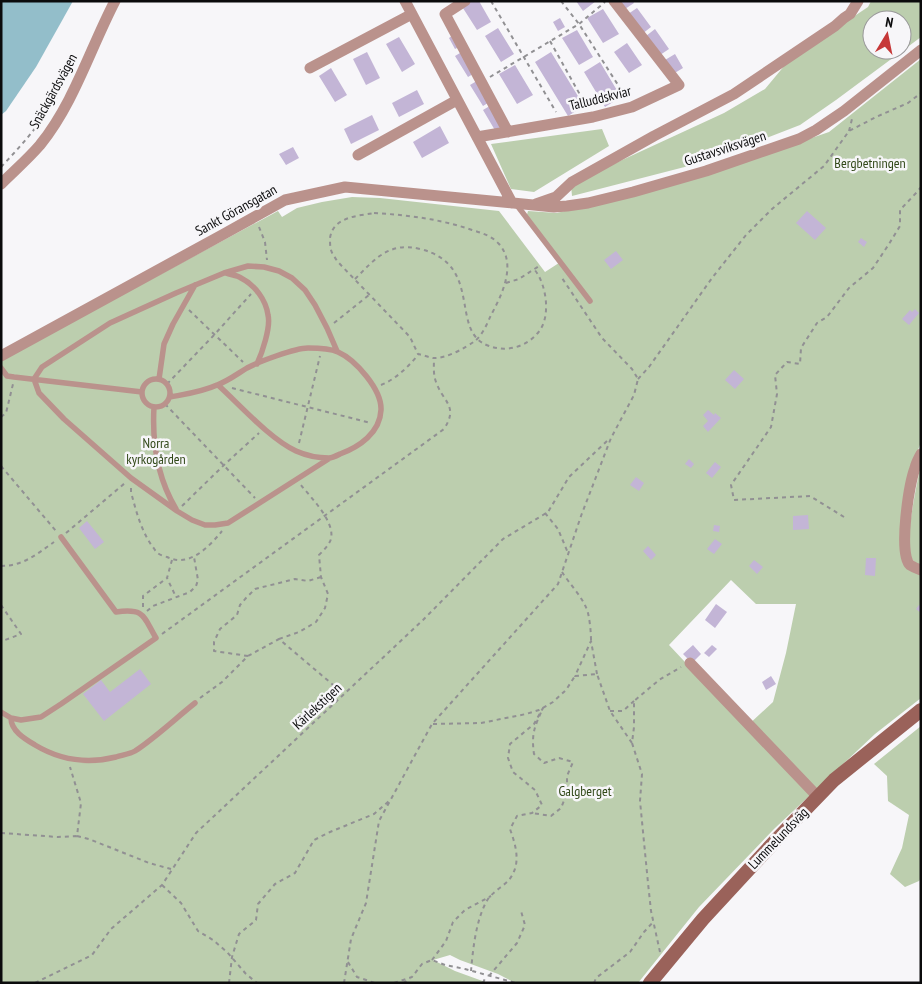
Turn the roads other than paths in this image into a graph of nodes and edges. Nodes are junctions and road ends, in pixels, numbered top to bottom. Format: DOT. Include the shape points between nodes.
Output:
graph roads {
  1 [pos="115,1"];
  2 [pos="405,1"];
  3 [pos="465,1"];
  4 [pos="614,1"];
  5 [pos="858,1"];
  6 [pos="412,14"];
  7 [pos="921,50"];
  8 [pos="310,68"];
  9 [pos="457,100"];
  10 [pos="508,132"];
  11 [pos="477,137"];
  12 [pos="358,155"];
  13 [pos="1,184"];
  14 [pos="514,204"];
  15 [pos="532,206"];
  16 [pos="224,273"];
  17 [pos="196,285"];
  18 [pos="590,301"];
  19 [pos="337,351"];
  20 [pos="1,356"];
  21 [pos="257,364"];
  22 [pos="1,368"];
  23 [pos="34,379"];
  24 [pos="159,379"];
  25 [pos="218,385"];
  26 [pos="142,392"];
  27 [pos="170,397"];
  28 [pos="154,407"];
  29 [pos="921,454"];
  30 [pos="330,458"];
  31 [pos="177,511"];
  32 [pos="61,537"];
  33 [pos="921,570"];
  34 [pos="690,663"];
  35 [pos="195,703"];
  36 [pos="921,710"];
  37 [pos="1,712"];
  38 [pos="11,718"];
  39 [pos="818,797"];
  40 [pos="650,983"];
  1 -- 13 [label="street, Snäckgärdsvägen" via="55,123 40,145"];
  2 -- 6 [label="street"];
  3 -- 10 [label="street" via="445,14"];
  4 -- 10 [label="street, Talluddskviar" via="679,85 632,107"];
  5 -- 15 [label="street" via="850,14 835,26 734,94 572,182 556,197"];
  6 -- 8 [label="street"];
  6 -- 9 [label="street"];
  7 -- 15 [label="street, Gustavsviksvägen" via="844,112 799,139 634,192 567,206"];
  9 -- 11 [label="street"];
  9 -- 12 [label="street"];
  10 -- 11 [label="street, Talluddskviar"];
  11 -- 14 [label="street"];
  14 -- 15 [label="street, Gustavsviksvägen"];
  14 -- 18 [label="lane"];
  14 -- 20 [label="street, Sankt Göransgatan" via="345,187 284,200"];
  16 -- 17 [label="lane"];
  16 -- 19 [label="lane" via="248,266 264,267 292,278 315,305"];
  16 -- 21 [label="lane" via="240,277 256,288 269,316"];
  17 -- 23 [label="lane" via="110,323 42,367"];
  17 -- 24 [label="lane" via="172,324 164,344"];
  19 -- 21 [label="lane" via="304,348"];
  19 -- 30 [label="lane" via="360,369 374,388 381,411 378,424 362,444"];
  21 -- 25 [label="lane"];
  22 -- 23 [label="lane" via="7,376"];
  23 -- 26 [label="lane"];
  23 -- 31 [label="lane" via="39,394 64,419 131,478"];
  24 -- 26 [label="lane" via="146,383"];
  24 -- 27 [label="lane" via="169,388"];
  25 -- 27 [label="lane"];
  25 -- 30 [label="lane" via="283,444 297,452"];
  26 -- 28 [label="lane" via="146,403"];
  27 -- 28 [label="lane" via="162,406"];
  28 -- 31 [label="lane" via="161,476"];
  29 -- 33 [label="street" via="914,470 904,546 910,566"];
  30 -- 31 [label="lane" via="228,523 205,525"];
  32 -- 38 [label="lane" via="116,612 132,610 143,614 156,638 41,717"];
  34 -- 39 [label="street"];
  35 -- 38 [label="lane" via="133,753 103,760 67,759 46,752 15,730"];
  36 -- 39 [label="main road, Lummelundsväg" via="834,780"];
  37 -- 38 [label="lane"];
  39 -- 40 [label="main road, Lummelundsväg" via="703,919"];
}
